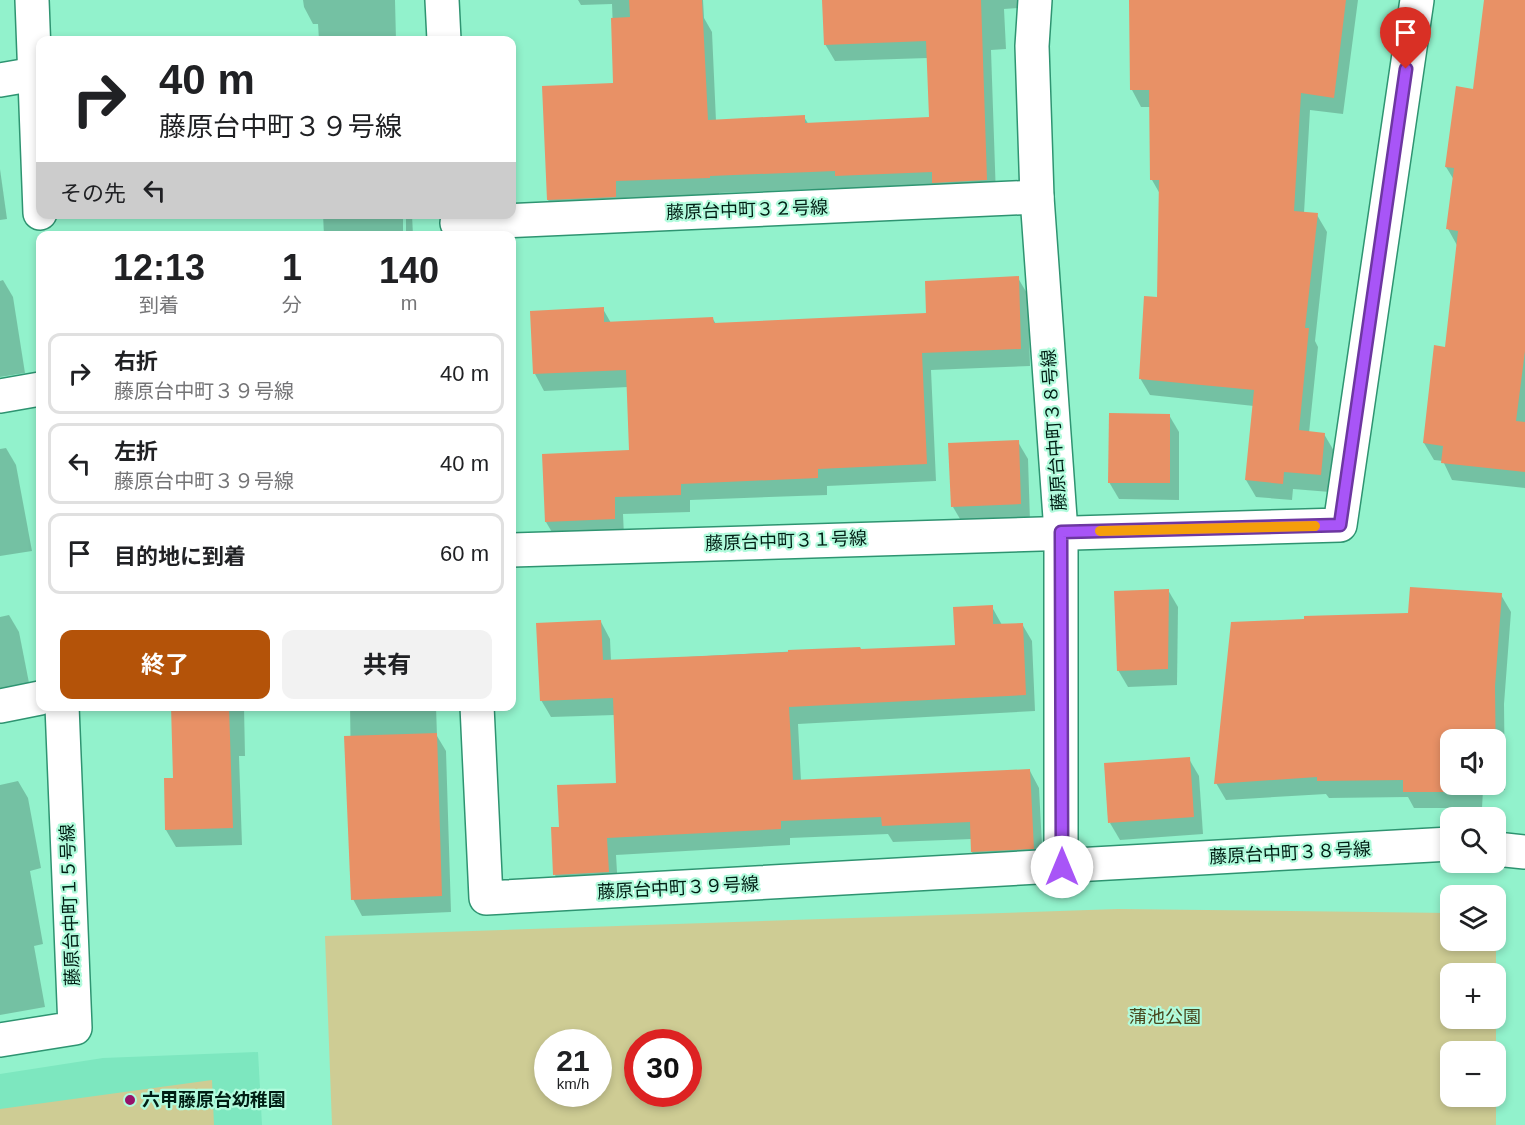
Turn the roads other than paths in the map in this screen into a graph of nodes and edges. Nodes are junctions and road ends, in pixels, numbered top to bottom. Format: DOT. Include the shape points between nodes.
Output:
graph roads {
  1 [pos="32,0"];
  2 [pos="442,0"];
  3 [pos="1035,0"];
  4 [pos="1417,0"];
  5 [pos="444,36"];
  6 [pos="35,74"];
  7 [pos="0,80"];
  8 [pos="36,102"];
  9 [pos="1037,197"];
  10 [pos="457,224"];
  11 [pos="36,390"];
  12 [pos="0,396"];
  13 [pos="1061,532"];
  14 [pos="516,550"];
  15 [pos="36,699"];
  16 [pos="0,706"];
  17 [pos="62,711"];
  18 [pos="477,711"];
  19 [pos="1440,845"];
  20 [pos="1506,850"];
  21 [pos="1525,852"];
  22 [pos="1062,867"];
  23 [pos="0,1040"];
  1 -- 6 [label="street"];
  2 -- 5 [label="street"];
  3 -- 9 [label="street, 藤原台中町３８号線" via="1032,46"];
  4 -- 13 [label="street" via="1340,525"];
  6 -- 7 [label="street"];
  6 -- 8 [label="street"];
  9 -- 10 [label="street, 藤原台中町３２号線"];
  9 -- 13 [label="street, 藤原台中町３８号線"];
  11 -- 12 [label="street"];
  13 -- 14 [label="street, 藤原台中町３１号線"];
  13 -- 22 [label="street, 藤原台中町３８号線"];
  15 -- 16 [label="street"];
  17 -- 23 [label="street, 藤原台中町１５号線" via="75,1028"];
  18 -- 22 [label="street, 藤原台中町３９号線" via="486,898"];
  19 -- 22 [label="street, 藤原台中町３８号線"];
  20 -- 21 [label="street"];
}
